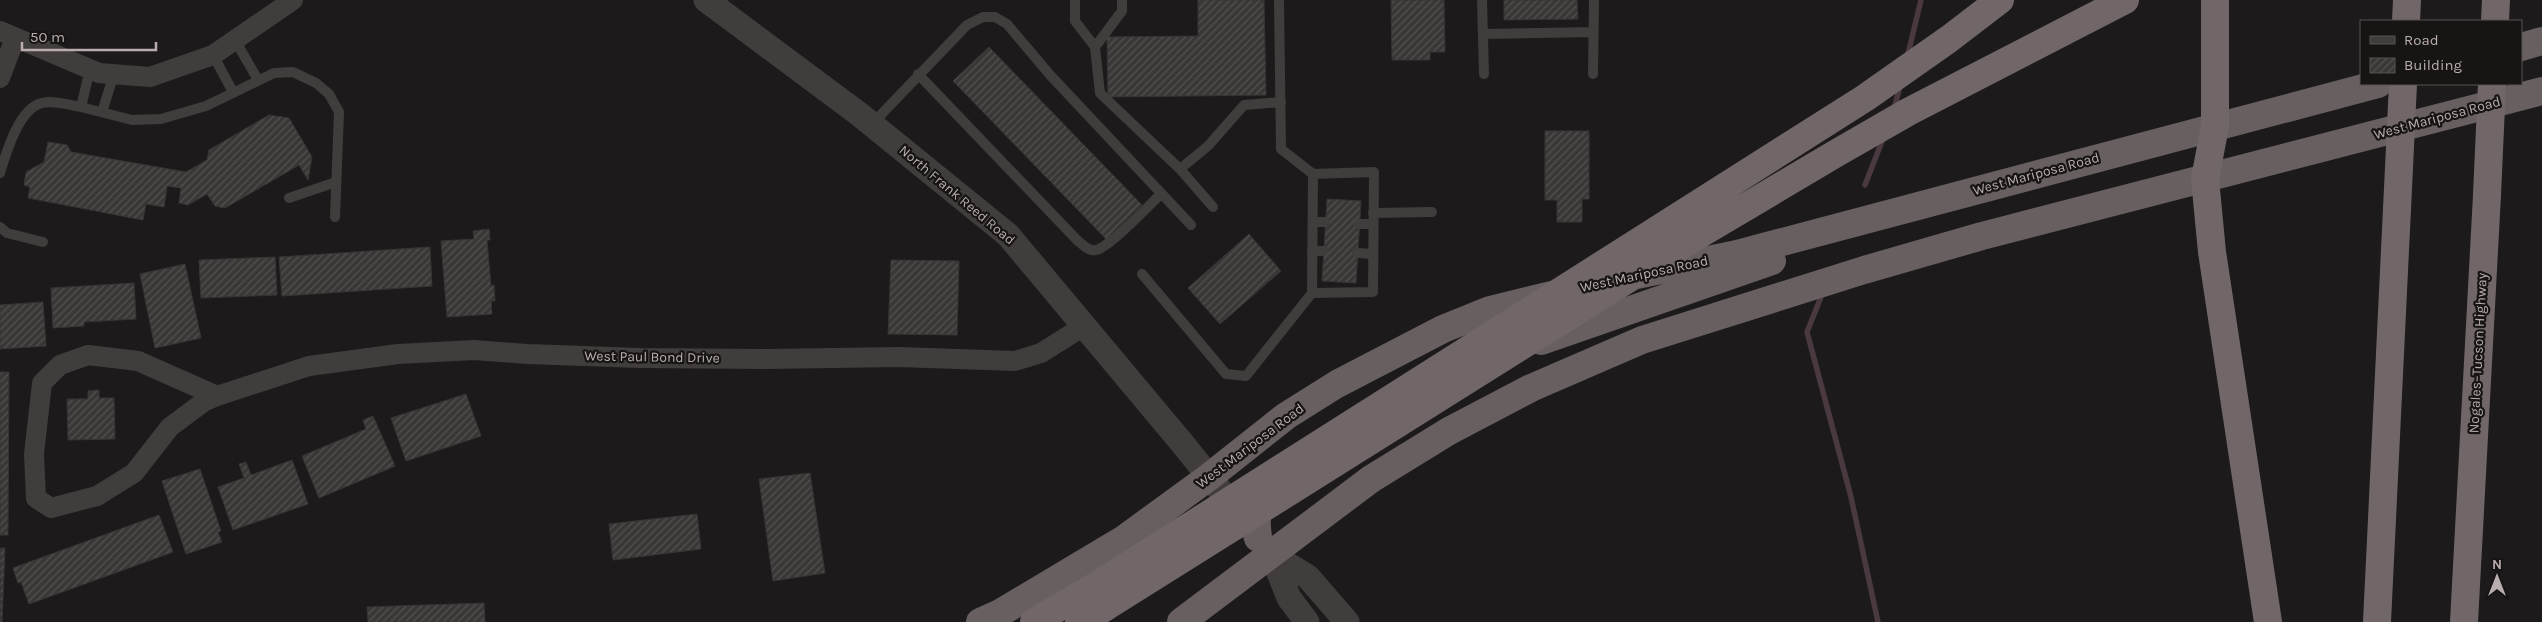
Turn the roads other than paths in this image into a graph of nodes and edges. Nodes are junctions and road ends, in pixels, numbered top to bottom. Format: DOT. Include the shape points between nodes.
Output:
graph roads {
  1 [pos="293,0"];
  2 [pos="706,0"];
  3 [pos="1075,0"];
  4 [pos="1122,0"];
  5 [pos="1279,0"];
  6 [pos="1482,0"];
  7 [pos="1594,0"];
  8 [pos="2000,0"];
  9 [pos="2125,0"];
  10 [pos="2215,0"];
  11 [pos="2407,0"];
  12 [pos="2496,0"];
  13 [pos="2406,20"];
  14 [pos="2495,20"];
  15 [pos="1593,32"];
  16 [pos="8,34"];
  17 [pos="1483,34"];
  18 [pos="235,40"];
  19 [pos="2542,41"];
  20 [pos="1095,46"];
  21 [pos="2522,47"];
  22 [pos="213,55"];
  23 [pos="90,69"];
  24 [pos="114,74"];
  25 [pos="918,74"];
  26 [pos="1484,74"];
  27 [pos="1593,74"];
  28 [pos="0,78"];
  29 [pos="258,80"];
  30 [pos="2374,85"];
  31 [pos="2403,85"];
  32 [pos="2492,85"];
  33 [pos="2542,91"];
  34 [pos="233,92"];
  35 [pos="1281,102"];
  36 [pos="81,107"];
  37 [pos="102,112"];
  38 [pos="872,124"];
  39 [pos="2215,126"];
  40 [pos="1180,169"];
  41 [pos="0,173"];
  42 [pos="1313,174"];
  43 [pos="2206,179"];
  44 [pos="336,182"];
  45 [pos="1161,194"];
  46 [pos="289,198"];
  47 [pos="1213,207"];
  48 [pos="1432,212"];
  49 [pos="1373,213"];
  50 [pos="335,217"];
  51 [pos="1313,222"];
  52 [pos="1325,222"];
  53 [pos="1360,224"];
  54 [pos="1373,224"];
  55 [pos="1191,225"];
  56 [pos="0,227"];
  57 [pos="43,242"];
  58 [pos="1312,250"];
  59 [pos="1324,251"];
  60 [pos="1357,253"];
  61 [pos="1373,254"];
  62 [pos="1741,263"];
  63 [pos="1142,274"];
  64 [pos="1312,293"];
  65 [pos="1084,326"];
  66 [pos="218,396"];
  67 [pos="1208,477"];
  68 [pos="1265,547"];
  69 [pos="1099,597"];
  70 [pos="980,622"];
  71 [pos="1034,622"];
  72 [pos="1079,622"];
  73 [pos="1181,622"];
  74 [pos="1308,622"];
  75 [pos="1346,622"];
  76 [pos="2268,622"];
  77 [pos="2377,622"];
  78 [pos="2464,622"];
  1 -- 18 [label="street"];
  2 -- 38 [label="street, North Frank Reed Road"];
  3 -- 20 [label="lane" via="1075,21"];
  4 -- 20 [label="lane" via="1122,11"];
  5 -- 35 [label="lane"];
  6 -- 17 [label="lane"];
  7 -- 15 [label="lane"];
  8 -- 69 [label="highway, bridge" via="1864,98"];
  9 -- 69 [label="highway, bridge" via="1908,112 1835,154"];
  10 -- 39 [label="highway"];
  11 -- 13 [label="highway"];
  12 -- 14 [label="highway"];
  15 -- 17 [label="lane"];
  15 -- 27 [label="lane"];
  16 -- 23 [label="street"];
  16 -- 28 [label="street"];
  17 -- 26 [label="lane"];
  18 -- 22 [label="street"];
  18 -- 29 [label="lane"];
  19 -- 21 [label="highway"];
  20 -- 40 [label="lane" via="1100,93"];
  22 -- 24 [label="street" via="150,77"];
  22 -- 34 [label="lane"];
  23 -- 24 [label="street"];
  23 -- 36 [label="lane"];
  24 -- 37 [label="lane"];
  25 -- 38 [label="lane"];
  25 -- 45 [label="lane" via="1090,250 1097,250 1115,237"];
  25 -- 45 [label="lane" via="967,26 983,17 995,17 1007,24 1050,76"];
  29 -- 34 [label="lane"];
  29 -- 44 [label="lane" via="293,72 316,83 329,94 339,112"];
  30 -- 39 [label="highway, West Mariposa Road"];
  31 -- 77 [label="highway, bridge"];
  32 -- 78 [label="highway, Nogales–Tucson Highway, bridge"];
  33 -- 43 [label="highway, West Mariposa Road"];
  34 -- 37 [label="lane" via="206,106 161,119 132,120"];
  35 -- 40 [label="lane" via="1244,104 1208,146"];
  35 -- 42 [label="lane" via="1282,149"];
  36 -- 37 [label="lane"];
  36 -- 41 [label="lane" via="44,102 34,105 26,112"];
  38 -- 65 [label="street, North Frank Reed Road" via="1008,235"];
  39 -- 43 [label="highway"];
  39 -- 62 [label="highway, West Mariposa Road" via="1906,209"];
  40 -- 47 [label="lane"];
  42 -- 49 [label="lane" via="1374,172"];
  42 -- 51 [label="lane"];
  43 -- 68 [label="highway, West Mariposa Road" via="2006,230 1642,340 1531,388 1449,431"];
  43 -- 76 [label="highway" via="2212,252"];
  44 -- 46 [label="lane"];
  44 -- 50 [label="lane"];
  45 -- 55 [label="lane"];
  48 -- 49 [label="lane"];
  49 -- 54 [label="lane"];
  51 -- 52 [label="lane"];
  51 -- 58 [label="lane"];
  53 -- 54 [label="lane"];
  54 -- 61 [label="lane"];
  56 -- 57 [label="lane" via="7,233"];
  58 -- 59 [label="lane"];
  58 -- 64 [label="lane"];
  60 -- 61 [label="lane"];
  61 -- 64 [label="lane" via="1373,292"];
  62 -- 67 [label="highway, West Mariposa Road" via="1568,291 1490,310 1443,329 1337,384 1286,416"];
  62 -- 68 [label="highway" via="1500,357 1455,378 1355,436 1263,499 1256,521"];
  63 -- 64 [label="lane" via="1226,374 1246,376"];
  65 -- 66 [label="street, West Paul Bond Drive" via="1041,353 1016,361 899,357 650,358 464,350 398,354 309,366"];
  65 -- 67 [label="street, North Frank Reed Road"];
  66 -- 66 [label="street, West Paul Bond Drive" via="138,361 88,355 60,365 42,383 34,454 36,498 51,508 96,496 134,473 170,427 205,401"];
  67 -- 68 [label="street, North Frank Reed Road"];
  67 -- 70 [label="highway, West Mariposa Road" via="1124,539"];
  68 -- 73 [label="highway, West Mariposa Road"];
  68 -- 74 [label="street" via="1289,598"];
  68 -- 75 [label="street" via="1308,577"];
  69 -- 71 [label="highway"];
  69 -- 72 [label="highway"];
}
